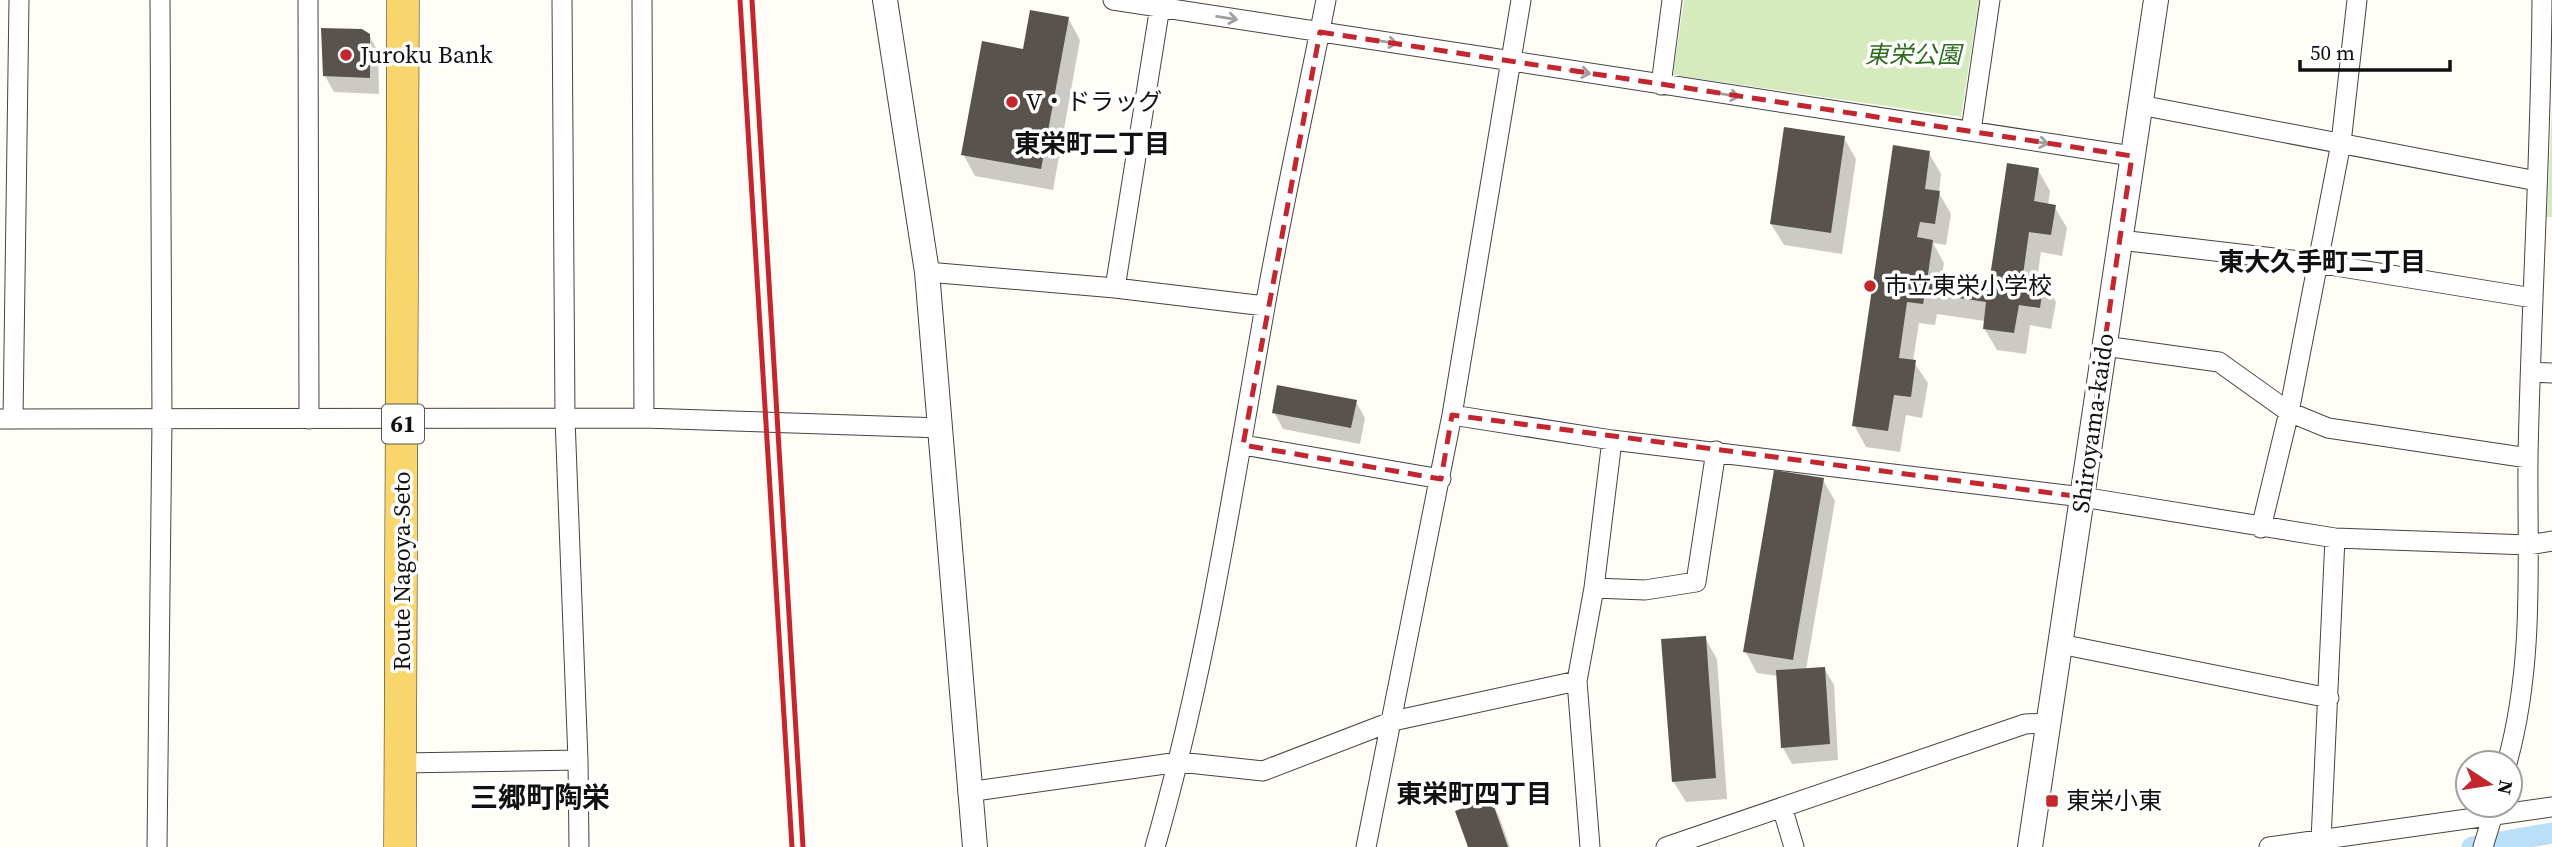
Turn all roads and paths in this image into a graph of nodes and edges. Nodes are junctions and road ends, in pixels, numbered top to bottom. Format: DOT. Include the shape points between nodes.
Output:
graph roads {
  1 [pos="19,0"];
  2 [pos="160,0"];
  3 [pos="308,0"];
  4 [pos="403,0"];
  5 [pos="562,0"];
  6 [pos="642,0"];
  7 [pos="885,0"];
  8 [pos="1113,0"];
  9 [pos="1326,0"];
  10 [pos="1521,0"];
  11 [pos="1672,0"];
  12 [pos="1990,0"];
  13 [pos="2156,0"];
  14 [pos="2357,0"];
  15 [pos="2542,0"];
  16 [pos="1160,4"];
  17 [pos="1320,32"];
  18 [pos="1513,61"];
  19 [pos="1661,85"];
  20 [pos="2547,92"];
  21 [pos="2140,105"];
  22 [pos="1971,131"];
  23 [pos="2341,142"];
  24 [pos="2132,156"];
  25 [pos="2537,181"];
  26 [pos="2544,233"];
  27 [pos="2120,240"];
  28 [pos="2317,263"];
  29 [pos="927,272"];
  30 [pos="1115,288"];
  31 [pos="2533,298"];
  32 [pos="1265,306"];
  33 [pos="2104,346"];
  34 [pos="2531,372"];
  35 [pos="2552,373"];
  36 [pos="2289,412"];
  37 [pos="1452,415"];
  38 [pos="565,418"];
  39 [pos="643,418"];
  40 [pos="7,419"];
  41 [pos="309,419"];
  42 [pos="403,419"];
  43 [pos="162,420"];
  44 [pos="942,428"];
  45 [pos="1612,440"];
  46 [pos="1243,445"];
  47 [pos="1717,451"];
  48 [pos="2528,458"];
  49 [pos="1441,480"];
  50 [pos="2082,497"];
  51 [pos="2261,528"];
  52 [pos="2335,538"];
  53 [pos="2552,541"];
  54 [pos="2529,545"];
  55 [pos="1594,588"];
  56 [pos="2060,644"];
  57 [pos="1577,681"];
  58 [pos="2329,698"];
  59 [pos="1393,721"];
  60 [pos="2048,723"];
  61 [pos="2510,749"];
  62 [pos="578,760"];
  63 [pos="1179,762"];
  64 [pos="401,763"];
  65 [pos="968,792"];
  66 [pos="1782,807"];
  67 [pos="2552,807"];
  68 [pos="2489,825"];
  69 [pos="2321,840"];
  70 [pos="157,847"];
  71 [pos="400,847"];
  72 [pos="579,847"];
  73 [pos="975,847"];
  74 [pos="1154,847"];
  75 [pos="1366,847"];
  76 [pos="1590,847"];
  77 [pos="1666,847"];
  78 [pos="1794,847"];
  79 [pos="2030,847"];
  80 [pos="2269,847"];
  1 -- 40 [label="street"];
  2 -- 43 [label="street"];
  3 -- 41 [label="street"];
  4 -- 42 [label="main road, Route Nagoya-Seto / 61"];
  5 -- 38 [label="street"];
  6 -- 39 [label="street"];
  7 -- 29 [label="street"];
  8 -- 16 [label="street"];
  9 -- 17 [label="street"];
  10 -- 18 [label="street"];
  11 -- 19 [label="street"];
  12 -- 22 [label="street"];
  13 -- 21 [label="street, Shiroyama-kaido"];
  14 -- 23 [label="street"];
  15 -- 20 [label="street"];
  16 -- 17 [label="street, one-way"];
  16 -- 30 [label="street"];
  17 -- 18 [label="street, one-way"];
  17 -- 32 [label="street"];
  18 -- 19 [label="street, one-way"];
  18 -- 37 [label="street"];
  19 -- 22 [label="street, one-way"];
  20 -- 25 [label="street"];
  21 -- 23 [label="street"];
  21 -- 24 [label="street, Shiroyama-kaido"];
  22 -- 24 [label="street, one-way"];
  23 -- 25 [label="street"];
  23 -- 28 [label="street"];
  24 -- 27 [label="street, Shiroyama-kaido"];
  25 -- 26 [label="street"];
  26 -- 31 [label="street"];
  27 -- 28 [label="street"];
  27 -- 33 [label="street, Shiroyama-kaido"];
  28 -- 31 [label="street"];
  28 -- 36 [label="street"];
  29 -- 30 [label="street"];
  29 -- 44 [label="street"];
  30 -- 32 [label="street"];
  31 -- 34 [label="street"];
  32 -- 46 [label="street"];
  33 -- 36 [label="street" via="2219,362"];
  33 -- 50 [label="street, Shiroyama-kaido"];
  34 -- 35 [label="street"];
  34 -- 48 [label="street"];
  36 -- 48 [label="street" via="2328,428"];
  36 -- 51 [label="street"];
  37 -- 45 [label="street"];
  37 -- 49 [label="street"];
  38 -- 39 [label="street"];
  38 -- 42 [label="street"];
  38 -- 62 [label="street"];
  39 -- 44 [label="street"];
  40 -- 43 [label="street"];
  41 -- 42 [label="street"];
  41 -- 43 [label="street"];
  42 -- 64 [label="main road, Route Nagoya-Seto / 61"];
  43 -- 70 [label="street"];
  44 -- 65 [label="street"];
  45 -- 47 [label="street"];
  45 -- 55 [label="street"];
  46 -- 49 [label="street"];
  46 -- 63 [label="street"];
  47 -- 50 [label="street"];
  47 -- 55 [label="street" via="1696,582 1645,590"];
  48 -- 54 [label="street"];
  49 -- 59 [label="street"];
  50 -- 51 [label="street"];
  50 -- 56 [label="street, Shiroyama-kaido"];
  51 -- 52 [label="street"];
  52 -- 54 [label="street"];
  52 -- 58 [label="street"];
  53 -- 54 [label="street"];
  54 -- 61 [label="street" via="2522,695"];
  55 -- 57 [label="street"];
  56 -- 58 [label="street"];
  56 -- 60 [label="street, Shiroyama-kaido"];
  57 -- 59 [label="street"];
  57 -- 76 [label="street"];
  58 -- 69 [label="street"];
  59 -- 63 [label="street" via="1263,771"];
  59 -- 75 [label="street"];
  60 -- 66 [label="street" via="2025,724"];
  60 -- 79 [label="street, Shiroyama-kaido"];
  62 -- 64 [label="street"];
  62 -- 72 [label="street"];
  63 -- 65 [label="street"];
  63 -- 74 [label="street"];
  64 -- 71 [label="main road, Route Nagoya-Seto / 61"];
  65 -- 73 [label="street"];
  66 -- 77 [label="street"];
  66 -- 78 [label="street"];
  67 -- 68 [label="street"];
  68 -- 69 [label="street"];
  69 -- 80 [label="street"];
}
